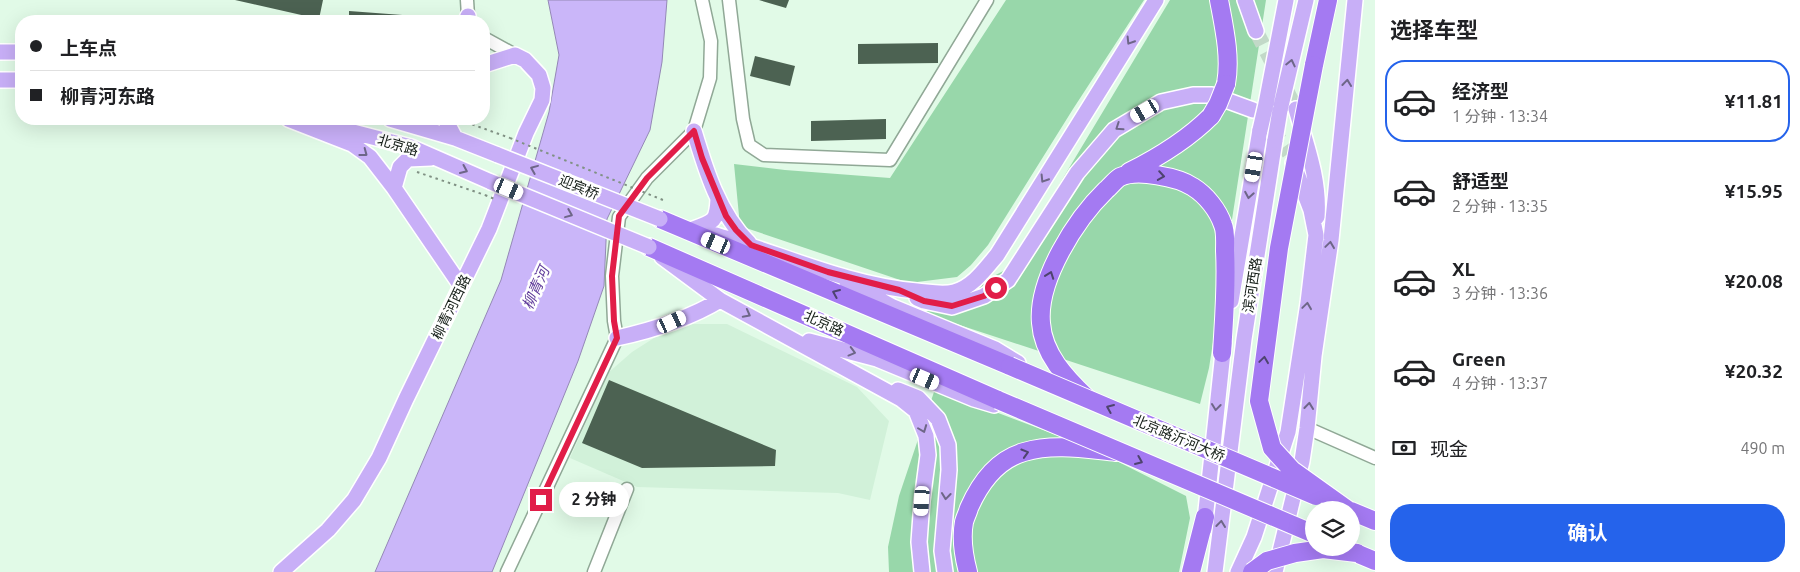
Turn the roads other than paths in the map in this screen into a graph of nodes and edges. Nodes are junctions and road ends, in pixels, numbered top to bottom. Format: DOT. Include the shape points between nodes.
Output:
graph roads {
  1 [pos="467,0"];
  2 [pos="702,0"];
  3 [pos="729,0"];
  4 [pos="987,0"];
  5 [pos="1156,0"];
  6 [pos="1219,0"];
  7 [pos="1245,0"];
  8 [pos="1286,0"];
  9 [pos="1306,0"];
  10 [pos="1328,0"];
  11 [pos="1355,0"];
  12 [pos="469,15"];
  13 [pos="1256,31"];
  14 [pos="490,41"];
  15 [pos="0,52"];
  16 [pos="15,52"];
  17 [pos="515,56"];
  18 [pos="490,63"];
  19 [pos="0,80"];
  20 [pos="15,80"];
  21 [pos="1260,107"];
  22 [pos="1296,109"];
  23 [pos="303,125"];
  24 [pos="325,125"];
  25 [pos="411,125"];
  26 [pos="448,125"];
  27 [pos="694,131"];
  28 [pos="455,138"];
  29 [pos="1289,152"];
  30 [pos="498,155"];
  31 [pos="438,158"];
  32 [pos="1120,177"];
  33 [pos="394,188"];
  34 [pos="488,189"];
  35 [pos="718,198"];
  36 [pos="660,220"];
  37 [pos="694,229"];
  38 [pos="1316,235"];
  39 [pos="751,245"];
  40 [pos="649,247"];
  41 [pos="828,272"];
  42 [pos="691,280"];
  43 [pos="461,286"];
  44 [pos="899,290"];
  45 [pos="720,300"];
  46 [pos="697,310"];
  47 [pos="788,335"];
  48 [pos="617,338"];
  49 [pos="1222,353"];
  50 [pos="844,367"];
  51 [pos="1052,384"];
  52 [pos="1088,399"];
  53 [pos="1042,418"];
  54 [pos="1307,428"];
  55 [pos="1119,452"];
  56 [pos="1375,458"];
  57 [pos="627,489"];
  58 [pos="1328,501"];
  59 [pos="1336,501"];
  60 [pos="1360,515"];
  61 [pos="1205,517"];
  62 [pos="1375,521"];
  63 [pos="1305,530"];
  64 [pos="1305,552"];
  65 [pos="1360,554"];
  66 [pos="1375,560"];
  67 [pos="281,572"];
  68 [pos="507,572"];
  69 [pos="594,572"];
  70 [pos="922,572"];
  71 [pos="945,572"];
  72 [pos="968,572"];
  73 [pos="1191,572"];
  74 [pos="1198,572"];
  75 [pos="1215,572"];
  76 [pos="1238,572"];
  77 [pos="1252,572"];
  78 [pos="1275,572"];
  1 -- 12 [label="street"];
  2 -- 27 [label="street" via="711,41 710,78"];
  3 -- 4 [label="street" via="749,145 764,154 890,160"];
  5 -- 44 [label="main road, one-way" via="997,255 975,281 955,292"];
  6 -- 32 [label="highway, bridge" via="1229,70 1218,104 1194,133"];
  7 -- 13 [label="main road"];
  8 -- 21 [label="main road, 滨河西路"];
  75 -- 9 [label="main road, 滨河西路, one-way, bridge" via="1244,338 1275,140"];
  59 -- 10 [label="highway, one-way, bridge" via="1292,470 1272,448 1259,402 1279,248"];
  54 -- 11 [label="main road, one-way" via="1332,230"];
  14 -- 17 [label="street, 柳青河西路"];
  15 -- 16 [label="main road"];
  17 -- 18 [label="main road"];
  17 -- 43 [label="main road, 柳青河西路" via="525,60 539,75 542,100 489,229"];
  19 -- 20 [label="main road"];
  21 -- 44 [label="main road, one-way" via="1194,94 1161,102 1114,130 1077,173 1008,280 984,296 952,306 924,301"];
  21 -- 49 [label="main road, 滨河西路, one-way, bridge" via="1260,130"];
  22 -- 38 [label="main road" via="1316,185"];
  23 -- 33 [label="main road, one-way" via="352,144 370,157"];
  24 -- 31 [label="main road, 北京路" via="411,147"];
  25 -- 28 [label="main road, 北京路"];
  26 -- 28 [label="main road"];
  27 -- 35 [label="main road"];
  27 -- 48 [label="street" via="647,178 619,216 612,276"];
  28 -- 30 [label="main road, 北京路"];
  29 -- 38 [label="main road" via="1311,210"];
  36 -- 30 [label="main road, 迎宾桥, one-way, bridge"];
  31 -- 33 [label="main road" via="408,158 400,167"];
  31 -- 34 [label="main road, 北京路, one-way"];
  32 -- 49 [label="highway, one-way" via="1144,173 1170,178 1193,187 1213,205 1224,226 1227,282"];
  52 -- 32 [label="highway, one-way" via="1056,363 1045,341 1040,322 1044,293 1056,259 1078,223"];
  33 -- 43 [label="main road"];
  34 -- 40 [label="main road, 迎宾桥, one-way, bridge"];
  35 -- 37 [label="main road" via="717,215 711,223"];
  35 -- 39 [label="main road" via="726,216"];
  36 -- 37 [label="main road, 迎宾桥"];
  51 -- 36 [label="highway, 北京路沂河大桥, one-way, bridge"];
  37 -- 39 [label="main road, 迎宾桥"];
  76 -- 38 [label="main road, one-way" via="1254,537 1288,432"];
  39 -- 41 [label="main road, 迎宾桥"];
  40 -- 42 [label="main road, 迎宾桥"];
  40 -- 53 [label="highway, 北京路, bridge"];
  41 -- 44 [label="main road"];
  41 -- 51 [label="main road" via="893,307 995,349"];
  42 -- 45 [label="main road, 迎宾桥"];
  42 -- 46 [label="main road" via="702,294"];
  43 -- 67 [label="main road, 柳青河西路" via="379,458 354,500 328,530"];
  45 -- 46 [label="main road"];
  45 -- 47 [label="main road, 迎宾桥, one-way"];
  46 -- 48 [label="main road" via="649,331"];
  47 -- 50 [label="main road"];
  47 -- 53 [label="main road, one-way" via="877,359 974,399"];
  48 -- 68 [label="street"];
  49 -- 61 [label="main road, 滨河西路, one-way"];
  50 -- 70 [label="main road, one-way" via="916,411 926,436 928,455 919,542"];
  50 -- 71 [label="main road, one-way" via="918,398 938,419 948,445 942,551"];
  51 -- 52 [label="highway, 北京路沂河大桥, bridge"];
  58 -- 52 [label="highway, 北京路沂河大桥, one-way, bridge"];
  53 -- 55 [label="highway, bridge"];
  54 -- 56 [label="street"];
  54 -- 78 [label="main road"];
  55 -- 63 [label="highway, one-way, bridge"];
  72 -- 55 [label="highway, one-way" via="964,555 964,522 984,478 1022,452 1066,447"];
  57 -- 69 [label="street"];
  60 -- 62 [label="highway, 北京路沂河大桥"];
  61 -- 73 [label="highway"];
  61 -- 74 [label="main road, 滨河西路"];
  64 -- 77 [label="highway, bridge" via="1267,561"];
  65 -- 66 [label="highway"];
}
